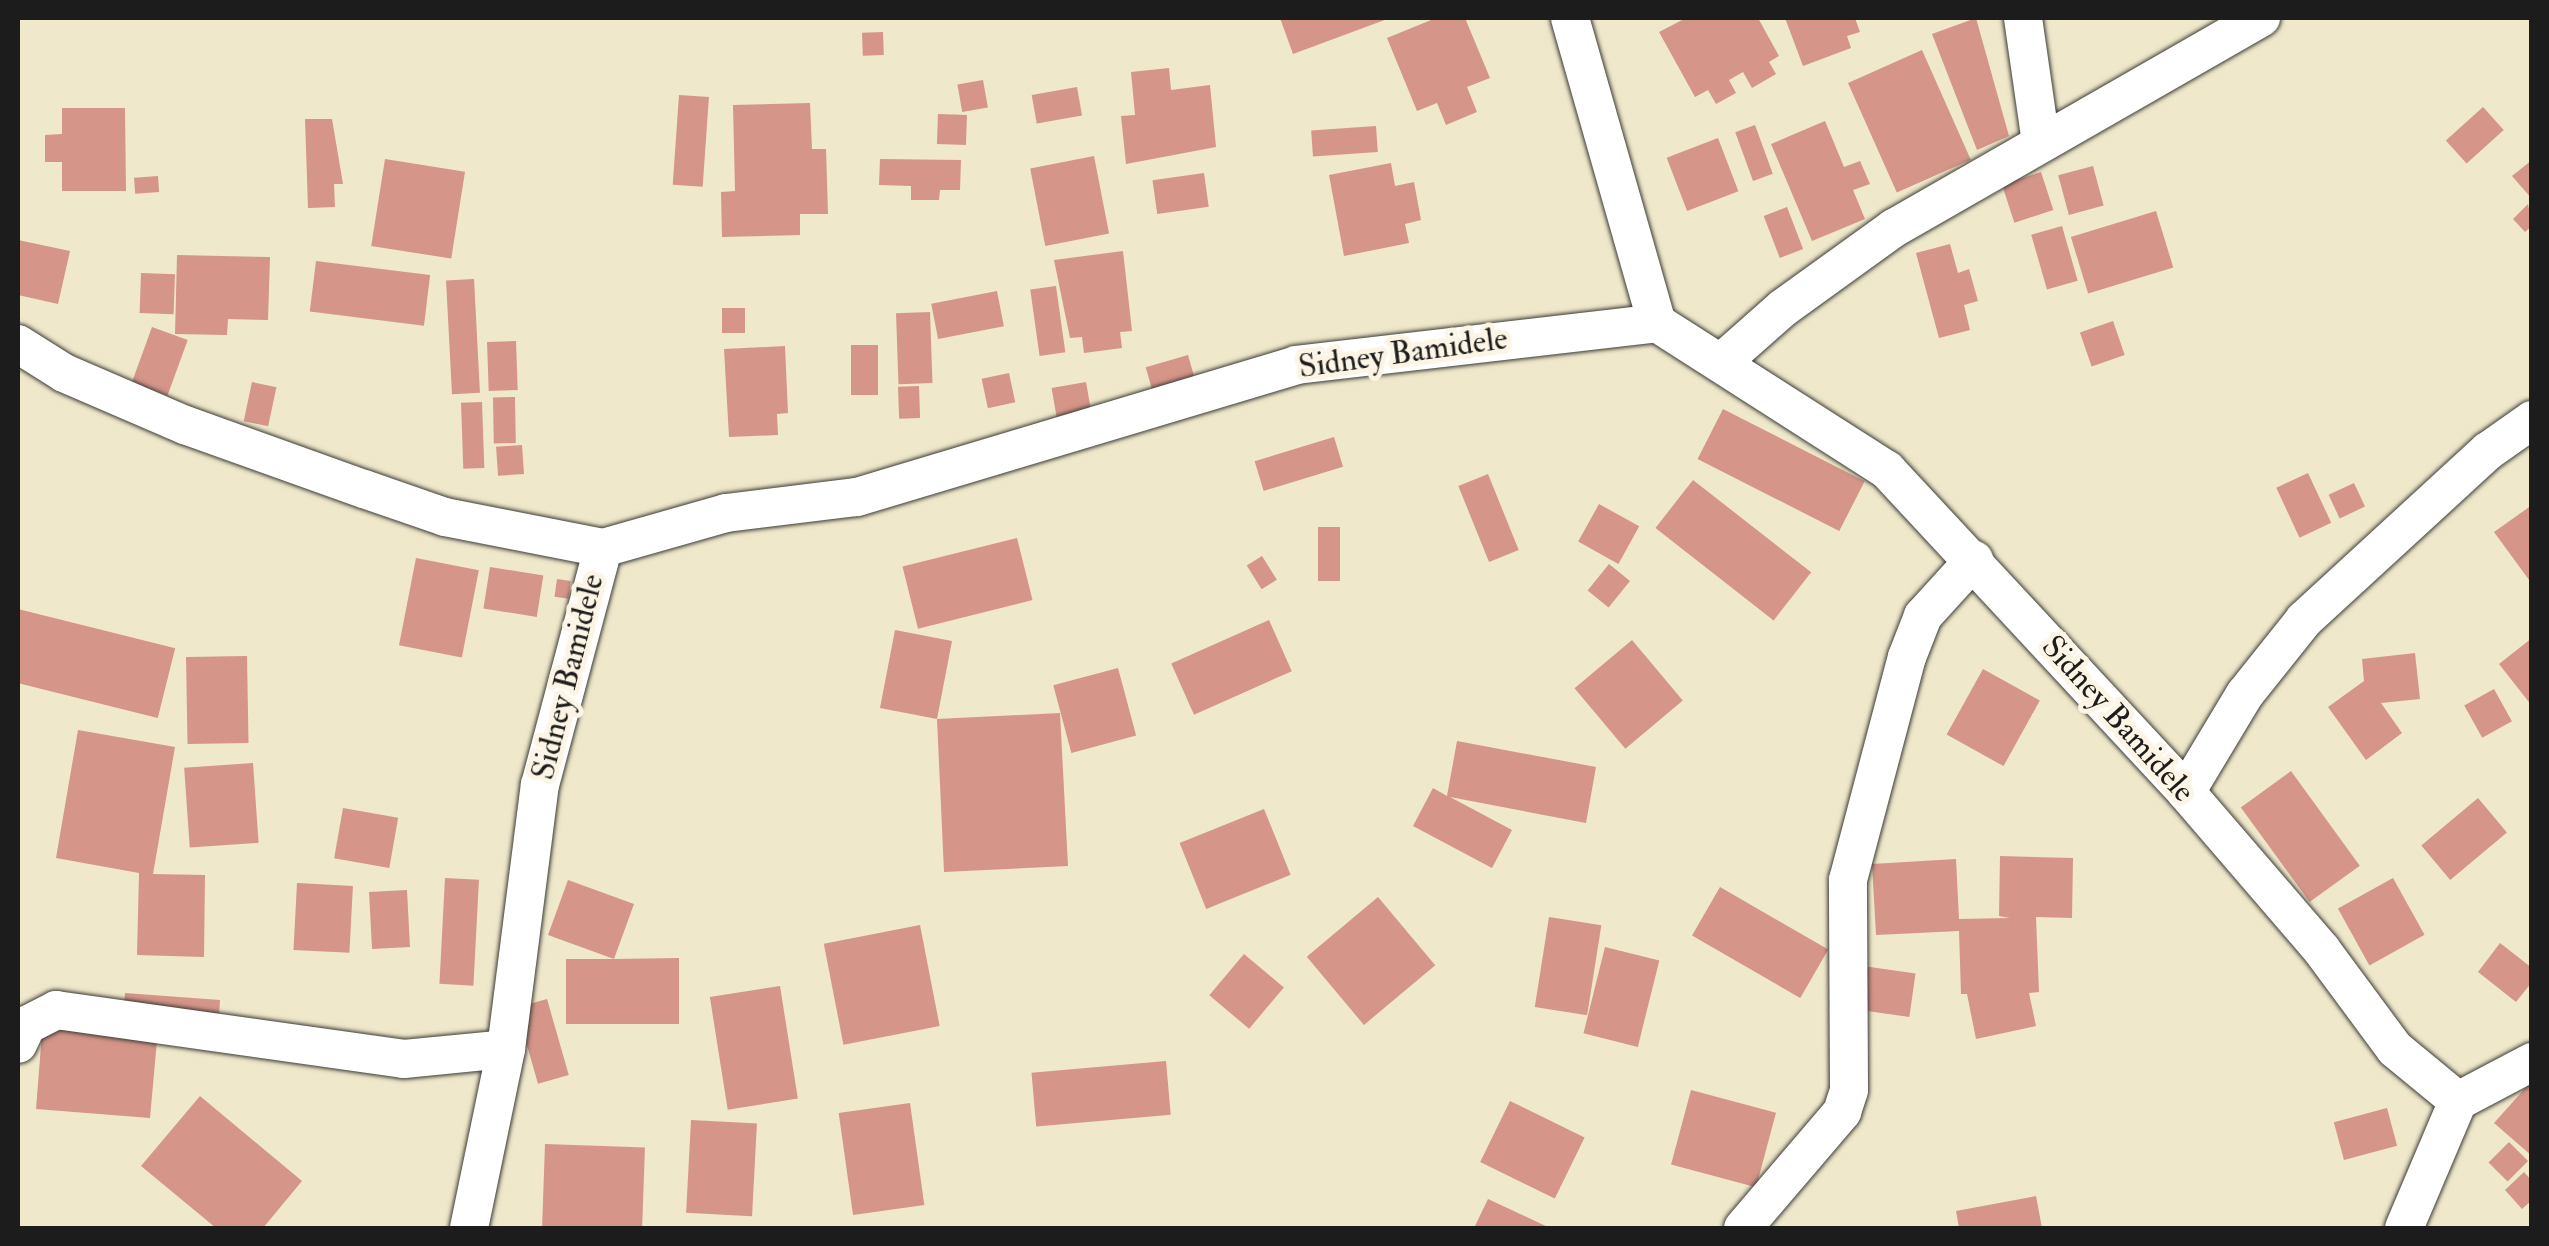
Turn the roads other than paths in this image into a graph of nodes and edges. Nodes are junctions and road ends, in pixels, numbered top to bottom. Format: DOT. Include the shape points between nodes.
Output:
graph roads {
  1 [pos="1570,18"];
  2 [pos="2023,18"];
  3 [pos="2261,18"];
  4 [pos="2041,143"];
  5 [pos="1657,322"];
  6 [pos="18,344"];
  7 [pos="1723,361"];
  8 [pos="2532,420"];
  9 [pos="603,548"];
  10 [pos="1974,560"];
  11 [pos="2186,792"];
  12 [pos="18,1044"];
  13 [pos="506,1049"];
  14 [pos="2532,1062"];
  15 [pos="2458,1101"];
  16 [pos="468,1228"];
  17 [pos="1743,1228"];
  18 [pos="2404,1228"];
  1 -- 5 [label="street"];
  2 -- 4 [label="street"];
  3 -- 4 [label="street"];
  4 -- 7 [label="street" via="1894,228"];
  5 -- 7 [label="street, Sidney Bamidele"];
  5 -- 9 [label="street, Sidney Bamidele" via="1296,366 857,497 726,513"];
  6 -- 9 [label="street" via="64,373 185,424 364,489 445,517"];
  7 -- 10 [label="street, Sidney Bamidele" via="1887,470"];
  8 -- 11 [label="street" via="2488,451 2304,620 2245,694"];
  9 -- 13 [label="street, Sidney Bamidele" via="540,785"];
  10 -- 11 [label="street, Sidney Bamidele"];
  10 -- 17 [label="street" via="1923,616 1907,656 1848,880 1849,1090 1842,1112"];
  11 -- 15 [label="street, Sidney Bamidele" via="2395,1049"];
  12 -- 13 [label="street" via="27,1025 56,1010 404,1059"];
  13 -- 16 [label="street, Sidney Bamidele"];
  14 -- 15 [label="street"];
  15 -- 18 [label="street"];
}
